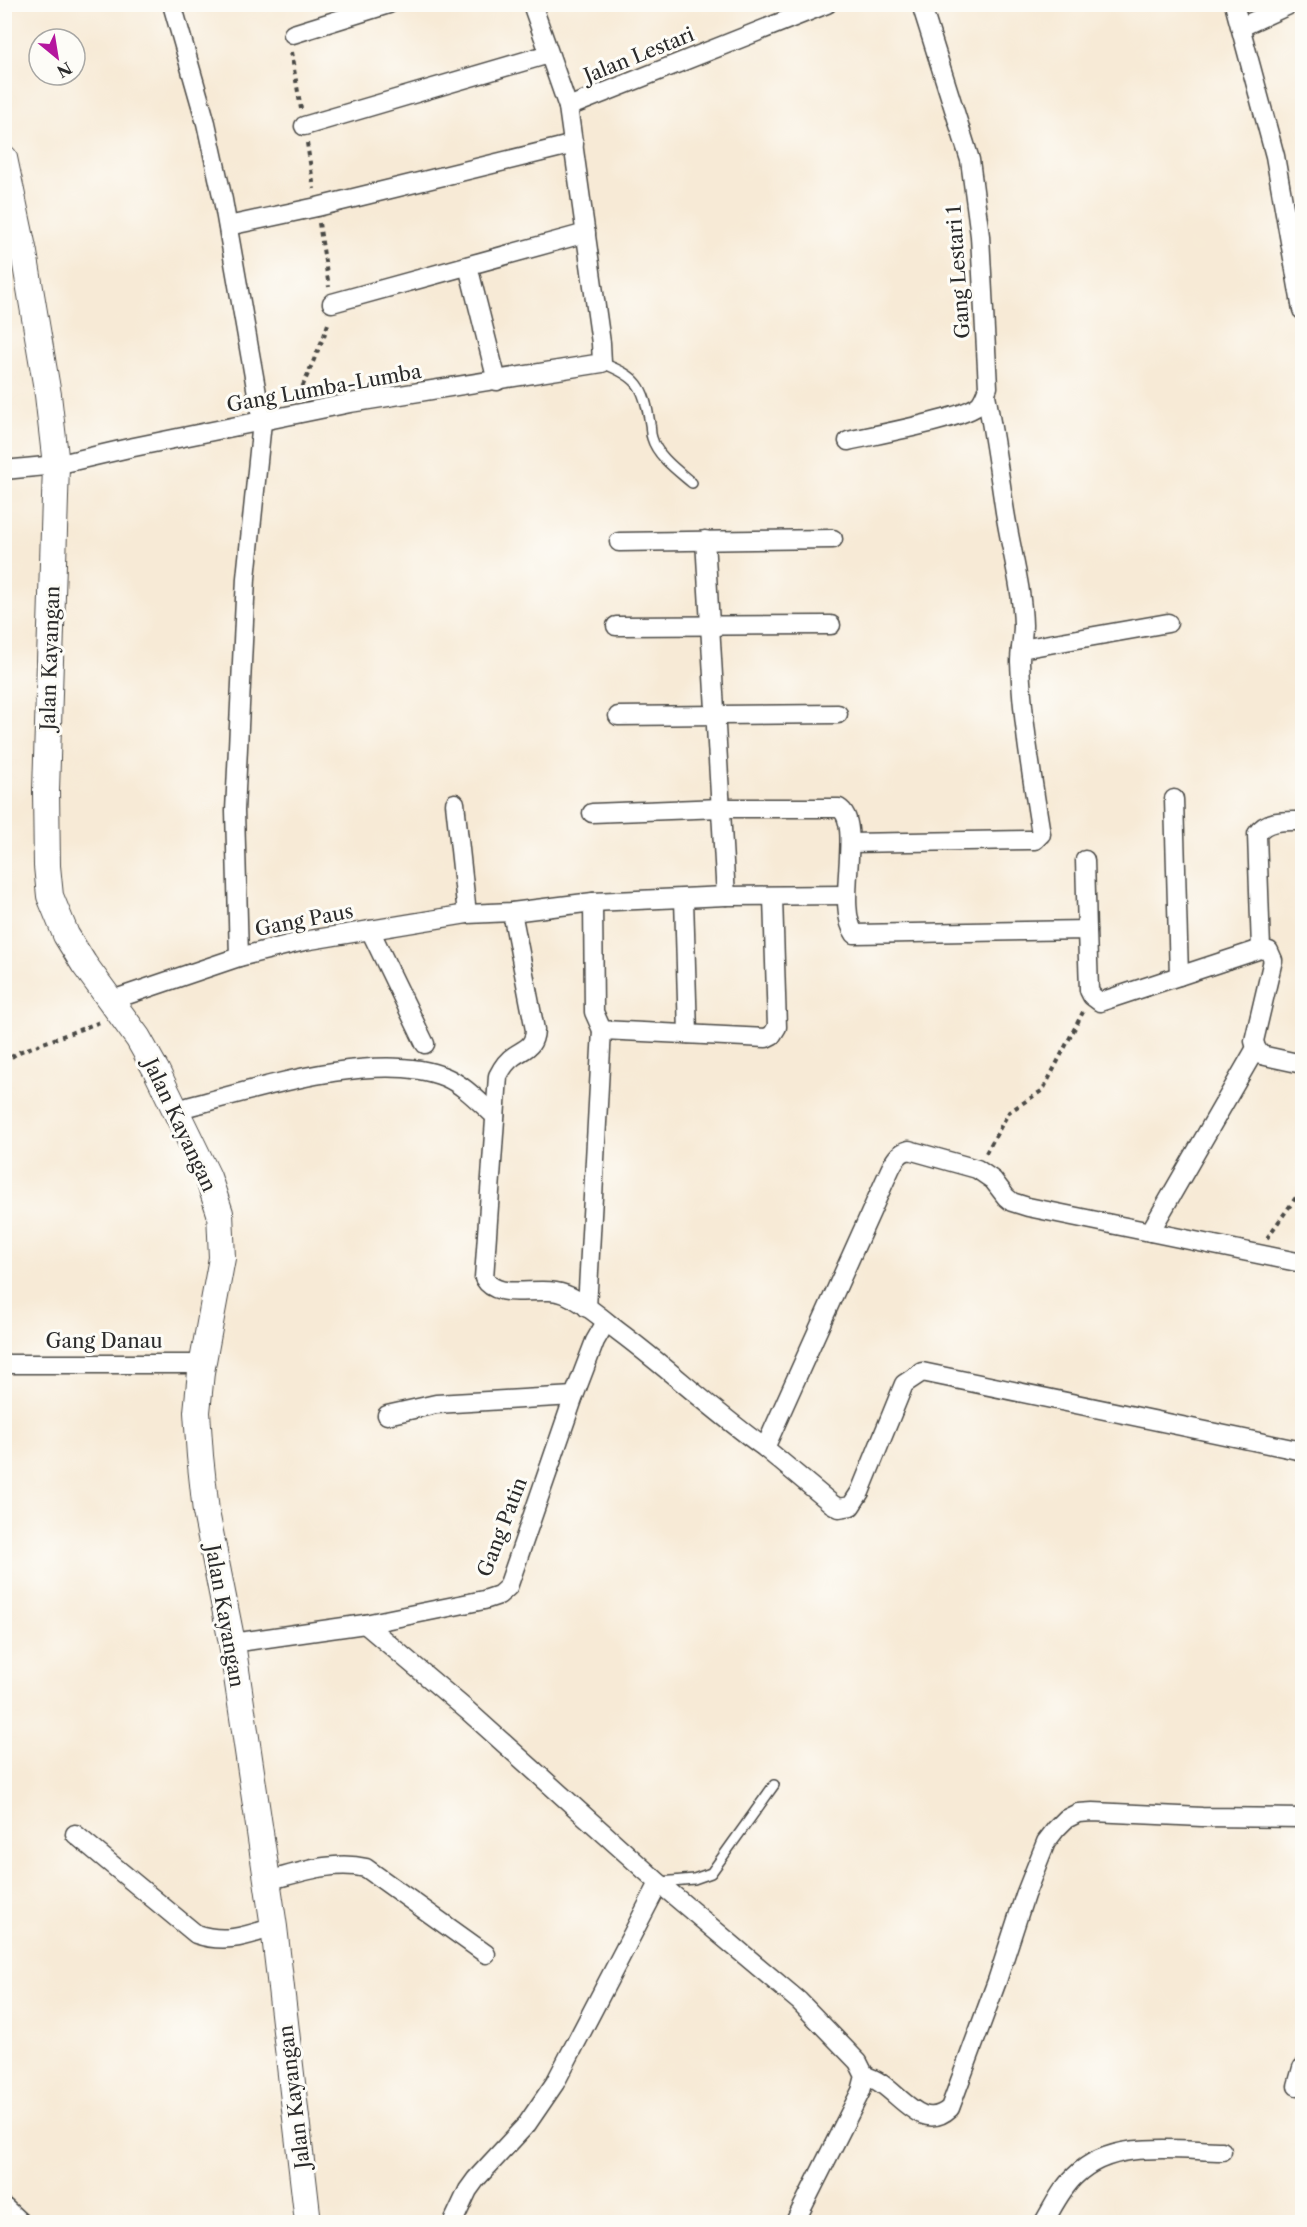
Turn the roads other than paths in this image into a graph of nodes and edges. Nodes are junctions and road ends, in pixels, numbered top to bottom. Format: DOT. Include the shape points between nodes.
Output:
graph roads {
  1 [pos="172,4"];
  2 [pos="388,4"];
  3 [pos="532,4"];
  4 [pos="827,4"];
  5 [pos="921,4"];
  6 [pos="1234,4"];
  7 [pos="1291,4"];
  8 [pos="793,10"];
  9 [pos="1241,27"];
  10 [pos="293,34"];
  11 [pos="549,54"];
  12 [pos="568,107"];
  13 [pos="304,126"];
  14 [pos="574,144"];
  15 [pos="4,158"];
  16 [pos="228,226"];
  17 [pos="586,233"];
  18 [pos="468,266"];
  19 [pos="332,303"];
  20 [pos="1302,310"];
  21 [pos="602,363"];
  22 [pos="497,381"];
  23 [pos="986,395"];
  24 [pos="262,422"];
  25 [pos="848,441"];
  26 [pos="56,465"];
  27 [pos="4,470"];
  28 [pos="692,483"];
  29 [pos="833,539"];
  30 [pos="705,540"];
  31 [pos="619,542"];
  32 [pos="1168,623"];
  33 [pos="831,625"];
  34 [pos="616,626"];
  35 [pos="710,626"];
  36 [pos="1021,649"];
  37 [pos="838,714"];
  38 [pos="618,716"];
  39 [pos="716,717"];
  40 [pos="1174,799"];
  41 [pos="455,803"];
  42 [pos="721,808"];
  43 [pos="592,813"];
  44 [pos="1302,820"];
  45 [pos="850,843"];
  46 [pos="1085,860"];
  47 [pos="726,896"];
  48 [pos="846,896"];
  49 [pos="773,897"];
  50 [pos="684,899"];
  51 [pos="593,902"];
  52 [pos="512,912"];
  53 [pos="467,914"];
  54 [pos="370,930"];
  55 [pos="1087,930"];
  56 [pos="1261,949"];
  57 [pos="239,957"];
  58 [pos="1179,976"];
  59 [pos="117,1007"];
  60 [pos="602,1030"];
  61 [pos="688,1034"];
  62 [pos="425,1044"];
  63 [pos="1256,1048"];
  64 [pos="1302,1064"];
  65 [pos="176,1110"];
  66 [pos="495,1116"];
  67 [pos="1150,1232"];
  68 [pos="1302,1263"];
  69 [pos="587,1308"];
  70 [pos="606,1322"];
  71 [pos="4,1364"];
  72 [pos="203,1364"];
  73 [pos="574,1396"];
  74 [pos="387,1415"];
  75 [pos="765,1448"];
  76 [pos="1302,1451"];
  77 [pos="365,1624"];
  78 [pos="232,1643"];
  79 [pos="774,1785"];
  80 [pos="1302,1818"];
  81 [pos="75,1834"];
  82 [pos="267,1881"];
  83 [pos="659,1883"];
  84 [pos="274,1927"];
  85 [pos="486,1954"];
  86 [pos="1302,2068"];
  87 [pos="865,2076"];
  88 [pos="1297,2086"];
  89 [pos="1222,2151"];
  90 [pos="4,2207"];
  91 [pos="20,2223"];
  92 [pos="308,2223"];
  93 [pos="453,2223"];
  94 [pos="795,2223"];
  95 [pos="1044,2223"];
  1 -- 16 [label="street" via="206,123"];
  2 -- 10 [label="street"];
  3 -- 11 [label="street"];
  4 -- 8 [label="street, Jalan Lestari"];
  5 -- 23 [label="street, Gang Lestari 1" via="970,160 980,236"];
  6 -- 9 [label="street"];
  7 -- 9 [label="street"];
  8 -- 12 [label="street, Jalan Lestari"];
  9 -- 20 [label="street" via="1275,156"];
  11 -- 12 [label="street"];
  11 -- 13 [label="street"];
  12 -- 14 [label="street"];
  14 -- 16 [label="street"];
  14 -- 17 [label="street"];
  15 -- 26 [label="street, Jalan Kayangan" via="24,253"];
  16 -- 24 [label="street"];
  17 -- 18 [label="street"];
  17 -- 21 [label="street"];
  18 -- 19 [label="street"];
  18 -- 22 [label="street"];
  21 -- 22 [label="street, Gang Lumba-Lumba"];
  21 -- 28 [label="lane" via="635,380 645,400 656,447"];
  22 -- 24 [label="street, Gang Lumba-Lumba"];
  23 -- 25 [label="street" via="980,404 960,415"];
  23 -- 36 [label="street, Gang Lestari 1" via="1019,583"];
  24 -- 26 [label="street, Gang Lumba-Lumba"];
  24 -- 57 [label="street" via="246,578 235,810"];
  26 -- 27 [label="street, Gang Lumba-Lumba"];
  26 -- 59 [label="street, Jalan Kayangan" via="46,791 50,896 57,917 84,964"];
  29 -- 30 [label="street"];
  30 -- 31 [label="street"];
  30 -- 35 [label="street"];
  32 -- 36 [label="street"];
  33 -- 35 [label="street"];
  34 -- 35 [label="street"];
  35 -- 39 [label="street"];
  36 -- 45 [label="street, Gang Lestari 1" via="1030,777 1039,837"];
  37 -- 39 [label="street"];
  38 -- 39 [label="street"];
  39 -- 42 [label="street"];
  40 -- 58 [label="street"];
  41 -- 53 [label="street"];
  42 -- 43 [label="street"];
  42 -- 45 [label="street" via="839,808 846,815"];
  42 -- 47 [label="street"];
  44 -- 56 [label="street" via="1264,826 1257,834"];
  45 -- 48 [label="street"];
  46 -- 55 [label="street"];
  47 -- 49 [label="street, Gang Paus"];
  47 -- 50 [label="street, Gang Paus"];
  48 -- 49 [label="street, Gang Paus"];
  48 -- 55 [label="street" via="850,927 858,936"];
  49 -- 61 [label="street" via="775,1031 766,1038"];
  50 -- 51 [label="street, Gang Paus"];
  50 -- 61 [label="street"];
  51 -- 52 [label="street, Gang Paus"];
  51 -- 60 [label="street" via="594,1012"];
  52 -- 53 [label="street, Gang Paus"];
  52 -- 66 [label="street" via="535,1030 528,1048 503,1066 498,1076"];
  53 -- 54 [label="street, Gang Paus"];
  54 -- 57 [label="street, Gang Paus"];
  54 -- 62 [label="street"];
  55 -- 58 [label="street" via="1089,990 1100,1002"];
  56 -- 58 [label="street"];
  56 -- 63 [label="street" via="1269,951 1273,960 1254,1041"];
  57 -- 59 [label="street, Gang Paus"];
  59 -- 65 [label="street, Jalan Kayangan"];
  60 -- 61 [label="street"];
  60 -- 69 [label="street"];
  63 -- 64 [label="street" via="1261,1055"];
  63 -- 67 [label="street"];
  65 -- 66 [label="street" via="345,1070 410,1068 447,1078"];
  65 -- 72 [label="street, Jalan Kayangan" via="208,1177 222,1228 219,1285"];
  66 -- 69 [label="street" via="484,1278 490,1286 505,1292 554,1291"];
  67 -- 68 [label="street"];
  67 -- 75 [label="street" via="1028,1207 1012,1202 977,1169 909,1150 900,1154"];
  69 -- 70 [label="street"];
  70 -- 73 [label="street, Gang Patin"];
  70 -- 75 [label="street"];
  71 -- 72 [label="street, Gang Danau"];
  72 -- 78 [label="street, Jalan Kayangan" via="198,1412 205,1501"];
  73 -- 74 [label="street" via="436,1404"];
  73 -- 77 [label="street, Gang Patin" via="508,1587 484,1600"];
  75 -- 76 [label="street" via="832,1504 840,1508 851,1506 904,1384 922,1372"];
  77 -- 78 [label="street, Gang Patin"];
  77 -- 83 [label="street"];
  78 -- 82 [label="street, Jalan Kayangan"];
  79 -- 83 [label="lane" via="711,1873"];
  80 -- 87 [label="street" via="1093,1812 1066,1819 1046,1842 1029,1884 950,2108 927,2118 878,2080"];
  81 -- 84 [label="street" via="196,1934 225,1939"];
  82 -- 84 [label="street, Jalan Kayangan"];
  82 -- 85 [label="street" via="332,1865 366,1868"];
  83 -- 87 [label="street" via="799,2001 858,2062"];
  83 -- 93 [label="street" via="555,2084 527,2124 476,2179"];
  84 -- 92 [label="street, Jalan Kayangan"];
  86 -- 88 [label="street"];
  87 -- 94 [label="street"];
  89 -- 95 [label="street" via="1139,2149 1096,2161 1063,2190"];
  90 -- 91 [label="street"];
}
